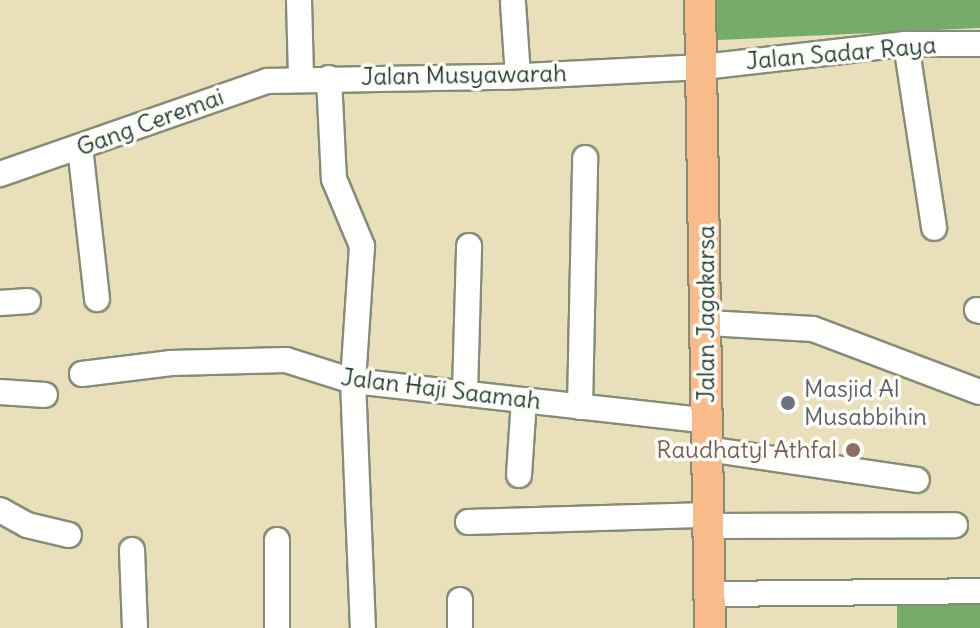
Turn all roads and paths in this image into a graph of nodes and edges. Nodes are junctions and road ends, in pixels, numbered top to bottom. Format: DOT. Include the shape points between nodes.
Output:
graph roads {
  1 [pos="299,0"];
  2 [pos="700,0"];
  3 [pos="513,3"];
  4 [pos="906,44"];
  5 [pos="980,44"];
  6 [pos="703,67"];
  7 [pos="301,76"];
  8 [pos="518,76"];
  9 [pos="329,78"];
  10 [pos="80,147"];
  11 [pos="585,158"];
  12 [pos="0,174"];
  13 [pos="934,228"];
  14 [pos="469,246"];
  15 [pos="97,299"];
  16 [pos="28,301"];
  17 [pos="0,303"];
  18 [pos="708,323"];
  19 [pos="82,374"];
  20 [pos="353,381"];
  21 [pos="0,392"];
  22 [pos="980,392"];
  23 [pos="465,393"];
  24 [pos="45,395"];
  25 [pos="524,400"];
  26 [pos="580,407"];
  27 [pos="707,435"];
  28 [pos="519,475"];
  29 [pos="917,480"];
  30 [pos="0,510"];
  31 [pos="708,520"];
  32 [pos="468,522"];
  33 [pos="955,525"];
  34 [pos="69,535"];
  35 [pos="277,540"];
  36 [pos="132,550"];
  37 [pos="980,591"];
  38 [pos="710,594"];
  39 [pos="460,600"];
  40 [pos="135,628"];
  41 [pos="277,628"];
  42 [pos="363,628"];
  43 [pos="460,628"];
  44 [pos="710,628"];
  1 -- 7 [label="street"];
  2 -- 6 [label="main road, Jalan Jagakarsa"];
  3 -- 8 [label="street"];
  4 -- 5 [label="street, Jalan Sadar Raya"];
  4 -- 6 [label="street, Jalan Sadar Raya"];
  4 -- 13 [label="street"];
  6 -- 8 [label="street, Jalan Musyawarah"];
  6 -- 18 [label="main road, Jalan Jagakarsa"];
  7 -- 9 [label="street, Jalan Musyawarah"];
  7 -- 10 [label="street, Gang Ceremai" via="267,81"];
  8 -- 9 [label="street, Jalan Musyawarah"];
  9 -- 20 [label="street" via="334,179 362,246"];
  10 -- 12 [label="street, Gang Ceremai"];
  10 -- 15 [label="street"];
  11 -- 26 [label="street"];
  14 -- 23 [label="street"];
  16 -- 17 [label="street"];
  18 -- 22 [label="street" via="813,329"];
  18 -- 27 [label="main road, Jalan Jagakarsa"];
  19 -- 20 [label="street, Jalan Haji Saamah" via="171,363 286,360"];
  20 -- 23 [label="street, Jalan Haji Saamah"];
  20 -- 42 [label="street"];
  21 -- 24 [label="street"];
  23 -- 25 [label="street, Jalan Haji Saamah"];
  25 -- 26 [label="street, Jalan Haji Saamah"];
  25 -- 28 [label="street"];
  26 -- 27 [label="street, Jalan Haji Saamah"];
  27 -- 29 [label="street, Jalan Haji Saamah"];
  27 -- 31 [label="main road, Jalan Jagakarsa"];
  30 -- 34 [label="street" via="27,525"];
  31 -- 32 [label="street"];
  31 -- 33 [label="street"];
  31 -- 38 [label="main road, Jalan Jagakarsa"];
  35 -- 41 [label="street"];
  36 -- 40 [label="street"];
  37 -- 38 [label="street"];
  38 -- 44 [label="main road, Jalan Jagakarsa"];
  39 -- 43 [label="street"];
}
